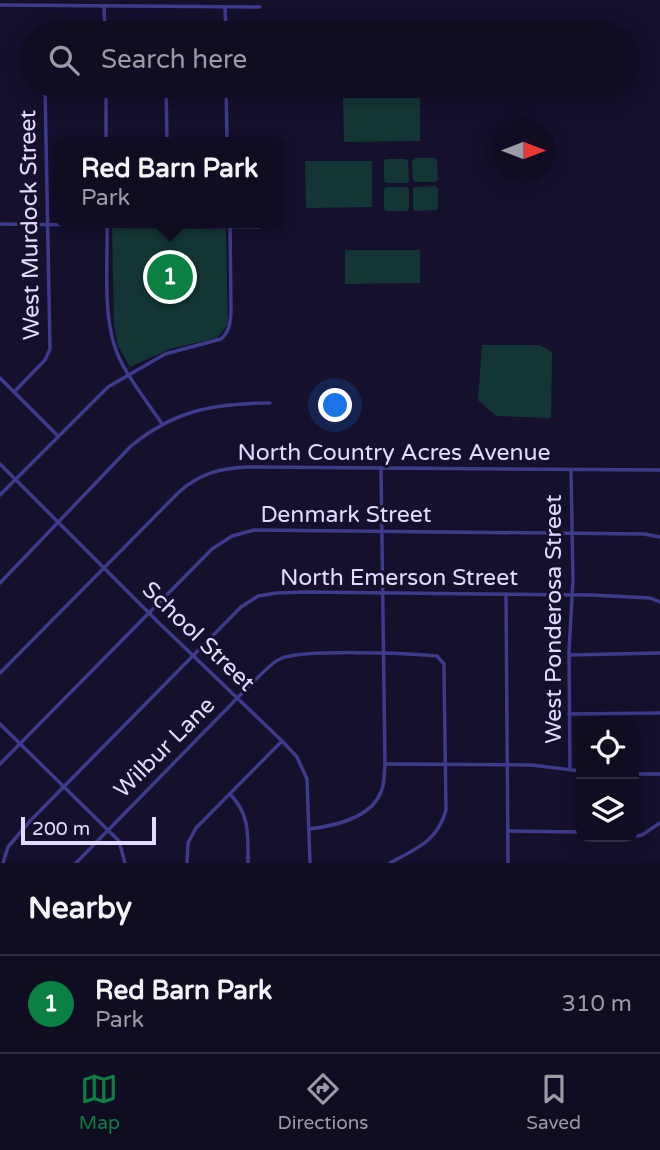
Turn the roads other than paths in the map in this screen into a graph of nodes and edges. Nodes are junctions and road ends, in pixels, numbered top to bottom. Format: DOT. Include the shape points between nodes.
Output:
graph roads {
  1 [pos="210,0"];
  2 [pos="0,5"];
  3 [pos="104,6"];
  4 [pos="210,7"];
  5 [pos="225,7"];
  6 [pos="260,7"];
  7 [pos="105,21"];
  8 [pos="226,21"];
  9 [pos="45,98"];
  10 [pos="106,98"];
  11 [pos="166,98"];
  12 [pos="226,98"];
  13 [pos="106,137"];
  14 [pos="167,137"];
  15 [pos="227,137"];
  16 [pos="0,224"];
  17 [pos="47,224"];
  18 [pos="54,224"];
  19 [pos="107,228"];
  20 [pos="230,228"];
  21 [pos="129,373"];
  22 [pos="0,378"];
  23 [pos="14,392"];
  24 [pos="270,403"];
  25 [pos="162,424"];
  26 [pos="58,436"];
  27 [pos="0,464"];
  28 [pos="381,468"];
  29 [pos="570,470"];
  30 [pos="660,470"];
  31 [pos="15,479"];
  32 [pos="0,495"];
  33 [pos="59,522"];
  34 [pos="382,531"];
  35 [pos="572,533"];
  36 [pos="660,537"];
  37 [pos="104,567"];
  38 [pos="0,583"];
  39 [pos="382,593"];
  40 [pos="506,594"];
  41 [pos="573,595"];
  42 [pos="660,602"];
  43 [pos="149,613"];
  44 [pos="660,653"];
  45 [pos="383,654"];
  46 [pos="192,655"];
  47 [pos="569,655"];
  48 [pos="0,673"];
  49 [pos="237,698"];
  50 [pos="660,713"];
  51 [pos="569,714"];
  52 [pos="0,724"];
  53 [pos="282,741"];
  54 [pos="20,743"];
  55 [pos="0,764"];
  56 [pos="385,764"];
  57 [pos="445,764"];
  58 [pos="507,764"];
  59 [pos="570,769"];
  60 [pos="576,770"];
  61 [pos="639,774"];
  62 [pos="660,774"];
  63 [pos="64,786"];
  64 [pos="230,794"];
  65 [pos="660,823"];
  66 [pos="108,829"];
  67 [pos="309,829"];
  68 [pos="508,831"];
  69 [pos="576,832"];
  70 [pos="639,835"];
  71 [pos="3,863"];
  72 [pos="76,863"];
  73 [pos="125,863"];
  74 [pos="187,863"];
  75 [pos="248,863"];
  76 [pos="310,863"];
  77 [pos="390,863"];
  78 [pos="509,863"];
  1 -- 4 [label="street"];
  2 -- 3 [label="street"];
  3 -- 4 [label="street"];
  3 -- 7 [label="street"];
  4 -- 5 [label="street"];
  5 -- 6 [label="street"];
  5 -- 8 [label="street"];
  9 -- 17 [label="street, West Murdock Street"];
  10 -- 13 [label="street"];
  11 -- 14 [label="street"];
  12 -- 15 [label="street"];
  16 -- 17 [label="street"];
  17 -- 18 [label="street"];
  17 -- 23 [label="street, West Murdock Street" via="49,354"];
  19 -- 21 [label="street" via="109,323 114,346"];
  20 -- 21 [label="street" via="231,320 226,334 165,354"];
  21 -- 25 [label="street"];
  21 -- 26 [label="street"];
  22 -- 23 [label="street"];
  23 -- 26 [label="street"];
  24 -- 25 [label="street" via="204,408"];
  25 -- 33 [label="street" via="131,446"];
  26 -- 31 [label="street"];
  27 -- 31 [label="street, School Street"];
  28 -- 29 [label="street, North Country Acres Avenue"];
  28 -- 34 [label="street"];
  28 -- 37 [label="street, North Country Acres Avenue" via="247,467 208,473 190,482"];
  29 -- 30 [label="street, North Country Acres Avenue"];
  29 -- 35 [label="street, West Ponderosa Street"];
  31 -- 32 [label="street"];
  31 -- 33 [label="street, School Street"];
  33 -- 37 [label="street, School Street"];
  33 -- 38 [label="street"];
  34 -- 35 [label="street, Denmark Street"];
  34 -- 39 [label="street"];
  34 -- 43 [label="street, Denmark Street" via="254,530 232,537 212,549"];
  35 -- 36 [label="street, Denmark Street"];
  35 -- 41 [label="street, West Ponderosa Street"];
  37 -- 43 [label="street, School Street"];
  37 -- 48 [label="street, North Country Acres Avenue"];
  39 -- 40 [label="street, North Emerson Street"];
  39 -- 45 [label="street"];
  39 -- 46 [label="street, North Emerson Street" via="258,596"];
  40 -- 41 [label="street, North Emerson Street"];
  40 -- 58 [label="street"];
  41 -- 42 [label="street, North Emerson Street"];
  41 -- 47 [label="street, West Ponderosa Street"];
  43 -- 46 [label="street, School Street"];
  43 -- 54 [label="street, Denmark Street"];
  44 -- 47 [label="street"];
  45 -- 49 [label="street, Wilbur Lane" via="289,656 272,664"];
  45 -- 56 [label="street"];
  45 -- 57 [label="street, Wilbur Lane" via="437,656 444,664"];
  46 -- 49 [label="street, School Street"];
  46 -- 63 [label="street, North Emerson Street"];
  47 -- 51 [label="street, West Ponderosa Street"];
  49 -- 53 [label="street, School Street"];
  49 -- 66 [label="street, Wilbur Lane"];
  50 -- 51 [label="street"];
  51 -- 59 [label="street, West Ponderosa Street"];
  52 -- 54 [label="street"];
  53 -- 64 [label="street"];
  53 -- 67 [label="street, School Street" via="297,757 307,779"];
  54 -- 55 [label="street, Denmark Street"];
  54 -- 63 [label="street"];
  56 -- 57 [label="street"];
  56 -- 67 [label="street" via="381,793 371,806 334,826"];
  57 -- 58 [label="street"];
  57 -- 77 [label="street" via="442,824 424,845"];
  58 -- 59 [label="street"];
  58 -- 68 [label="street"];
  59 -- 60 [label="street"];
  61 -- 62 [label="street"];
  63 -- 66 [label="street"];
  63 -- 71 [label="street, North Emerson Street" via="15,836"];
  64 -- 74 [label="street" via="191,837"];
  64 -- 75 [label="street" via="246,817"];
  65 -- 70 [label="street"];
  66 -- 72 [label="street, Wilbur Lane"];
  66 -- 73 [label="street" via="121,845"];
  67 -- 76 [label="street, School Street"];
  68 -- 69 [label="street"];
  68 -- 78 [label="street"];
}
